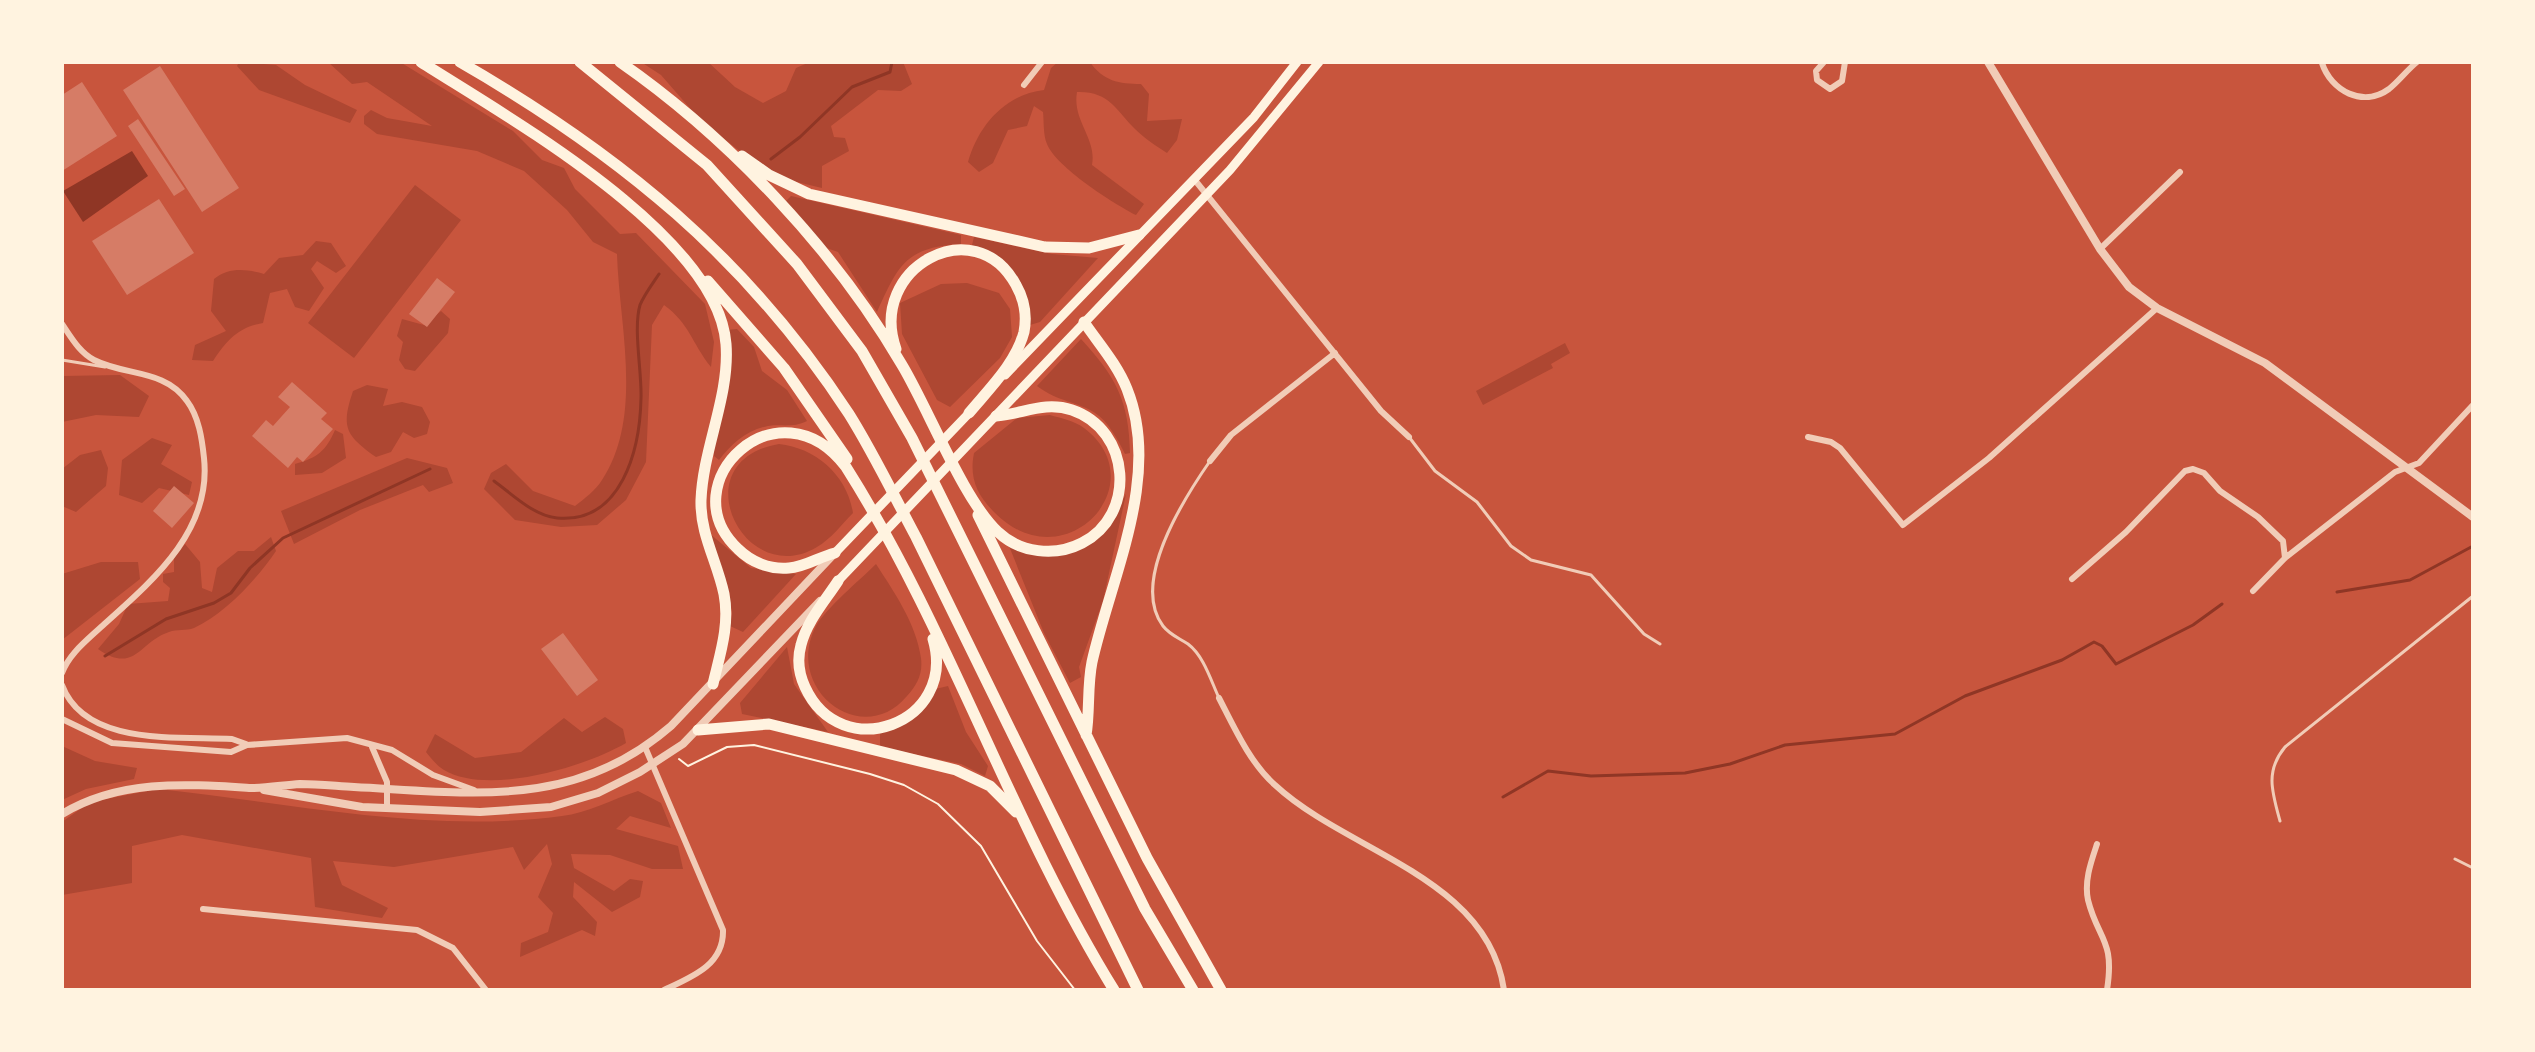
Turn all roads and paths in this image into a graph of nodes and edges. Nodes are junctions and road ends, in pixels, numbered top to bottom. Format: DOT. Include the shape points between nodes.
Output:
graph roads {
  1 [pos="421,62"];
  2 [pos="460,62"];
  3 [pos="580,62"];
  4 [pos="620,62"];
  5 [pos="1042,62"];
  6 [pos="1297,62"];
  7 [pos="1319,62"];
  8 [pos="1824,62"];
  9 [pos="1845,62"];
  10 [pos="1988,62"];
  11 [pos="2417,62"];
  12 [pos="2322,63"];
  13 [pos="1024,85"];
  14 [pos="692,117"];
  15 [pos="2180,172"];
  16 [pos="1193,178"];
  17 [pos="1208,193"];
  18 [pos="1139,235"];
  19 [pos="2100,249"];
  20 [pos="689,265"];
  21 [pos="2157,308"];
  22 [pos="1084,322"];
  23 [pos="62,324"];
  24 [pos="1335,353"];
  25 [pos="62,360"];
  26 [pos="900,361"];
  27 [pos="128,370"];
  28 [pos="2473,405"];
  29 [pos="969,413"];
  30 [pos="996,416"];
  31 [pos="1409,437"];
  32 [pos="1808,437"];
  33 [pos="1210,461"];
  34 [pos="2407,466"];
  35 [pos="966,485"];
  36 [pos="862,493"];
  37 [pos="2473,517"];
  38 [pos="835,553"];
  39 [pos="2285,558"];
  40 [pos="2072,579"];
  41 [pos="838,581"];
  42 [pos="2253,591"];
  43 [pos="915,594"];
  44 [pos="2473,596"];
  45 [pos="1660,644"];
  46 [pos="62,673"];
  47 [pos="713,684"];
  48 [pos="62,685"];
  49 [pos="1219,698"];
  50 [pos="62,719"];
  51 [pos="698,730"];
  52 [pos="1086,736"];
  53 [pos="247,745"];
  54 [pos="372,747"];
  55 [pos="645,747"];
  56 [pos="679,759"];
  57 [pos="654,764"];
  58 [pos="256,788"];
  59 [pos="388,789"];
  60 [pos="513,793"];
  61 [pos="387,808"];
  62 [pos="62,814"];
  63 [pos="2280,821"];
  64 [pos="1030,830"];
  65 [pos="2097,844"];
  66 [pos="2455,859"];
  67 [pos="2473,868"];
  68 [pos="203,909"];
  69 [pos="486,990"];
  70 [pos="664,990"];
  71 [pos="1075,990"];
  72 [pos="1114,990"];
  73 [pos="1138,990"];
  74 [pos="1193,990"];
  75 [pos="1221,990"];
  76 [pos="1504,990"];
  77 [pos="2107,990"];
  1 -- 20 [label="highway" via="605,185"];
  2 -- 73 [label="highway" via="617,163 713,247 799,345 881,469"];
  3 -- 74 [label="highway" via="667,130 754,213 831,306 912,438 1145,909"];
  4 -- 14 [label="highway"];
  5 -- 13 [label="street"];
  6 -- 16 [label="main road" via="1254,117"];
  7 -- 17 [label="main road"];
  8 -- 9 [label="street" via="1816,71 1817,80 1830,89 1842,81"];
  10 -- 19 [label="street"];
  11 -- 12 [label="street" via="2391,87 2367,97 2342,91"];
  14 -- 18 [label="highway" via="769,175 829,200 1060,249 1089,248"];
  14 -- 26 [label="highway" via="794,221"];
  15 -- 19 [label="street"];
  16 -- 17 [label="street"];
  16 -- 18 [label="main road"];
  17 -- 22 [label="main road"];
  17 -- 24 [label="street"];
  18 -- 29 [label="main road"];
  19 -- 21 [label="street" via="2129,287"];
  20 -- 36 [label="highway" via="733,305 784,368 850,464"];
  20 -- 47 [label="highway" via="717,305 726,347 701,502 725,608"];
  21 -- 32 [label="street" via="1989,458 1903,525 1840,448"];
  21 -- 34 [label="street" via="2255,356"];
  22 -- 30 [label="main road"];
  22 -- 52 [label="highway" via="1127,387 1139,453 1133,504 1092,662"];
  23 -- 27 [label="street" via="86,355"];
  24 -- 31 [label="street"];
  24 -- 33 [label="street" via="1231,435"];
  25 -- 27 [label="lane"];
  26 -- 29 [label="highway" via="890,314 896,291 911,269 947,251 973,252 996,262 1013,279 1022,299 1024,332 1009,363"];
  26 -- 35 [label="highway"];
  27 -- 46 [label="street" via="167,382 191,407 204,456 203,503 163,567 68,659"];
  28 -- 34 [label="street" via="2419,463"];
  29 -- 38 [label="main road"];
  30 -- 35 [label="highway" via="1048,406 1087,417 1117,454 1121,487 1114,509 1083,543 1058,551 1033,550 1000,534"];
  30 -- 41 [label="main road"];
  31 -- 45 [label="lane" via="1435,471 1477,502 1511,546 1531,560 1591,575 1644,634"];
  33 -- 49 [label="lane" via="1171,522 1157,571 1154,608 1162,626 1199,656"];
  34 -- 37 [label="street"];
  34 -- 39 [label="street"];
  35 -- 52 [label="highway"];
  36 -- 38 [label="highway" via="830,448 794,432 757,438 724,470 718,514 732,544 750,559 788,568"];
  36 -- 43 [label="highway"];
  38 -- 47 [label="street"];
  39 -- 40 [label="street" via="2283,541 2193,469"];
  39 -- 42 [label="street"];
  41 -- 43 [label="highway" via="806,632 799,668 816,706 849,727 893,725 918,710 932,689 936,648"];
  41 -- 51 [label="street"];
  43 -- 64 [label="highway"];
  44 -- 63 [label="lane" via="2285,747 2274,761 2270,784"];
  47 -- 55 [label="street"];
  48 -- 53 [label="street" via="79,711 110,729 232,739"];
  49 -- 76 [label="street" via="1272,783 1460,908 1496,958"];
  50 -- 53 [label="street" via="100,739 127,745 231,752"];
  51 -- 57 [label="street"];
  51 -- 64 [label="highway" via="769,724 956,770 990,786"];
  52 -- 75 [label="highway"];
  53 -- 54 [label="street" via="347,738"];
  54 -- 59 [label="street"];
  54 -- 60 [label="street" via="392,750 461,786"];
  55 -- 57 [label="street"];
  55 -- 60 [label="street" via="592,776"];
  56 -- 71 [label="path" via="688,766 727,747 754,745 881,777 938,804 981,846 1037,941"];
  57 -- 61 [label="street" via="598,793 551,807 504,813"];
  57 -- 70 [label="street" via="723,930 722,947 711,964"];
  58 -- 59 [label="street" via="300,784"];
  58 -- 61 [label="street" via="300,799"];
  58 -- 62 [label="street" via="155,785 98,797"];
  59 -- 60 [label="street"];
  59 -- 61 [label="street"];
  64 -- 72 [label="highway"];
  65 -- 77 [label="street" via="2087,890 2106,939 2111,966"];
  66 -- 67 [label="lane"];
  68 -- 69 [label="street" via="417,930 453,948"];
}
